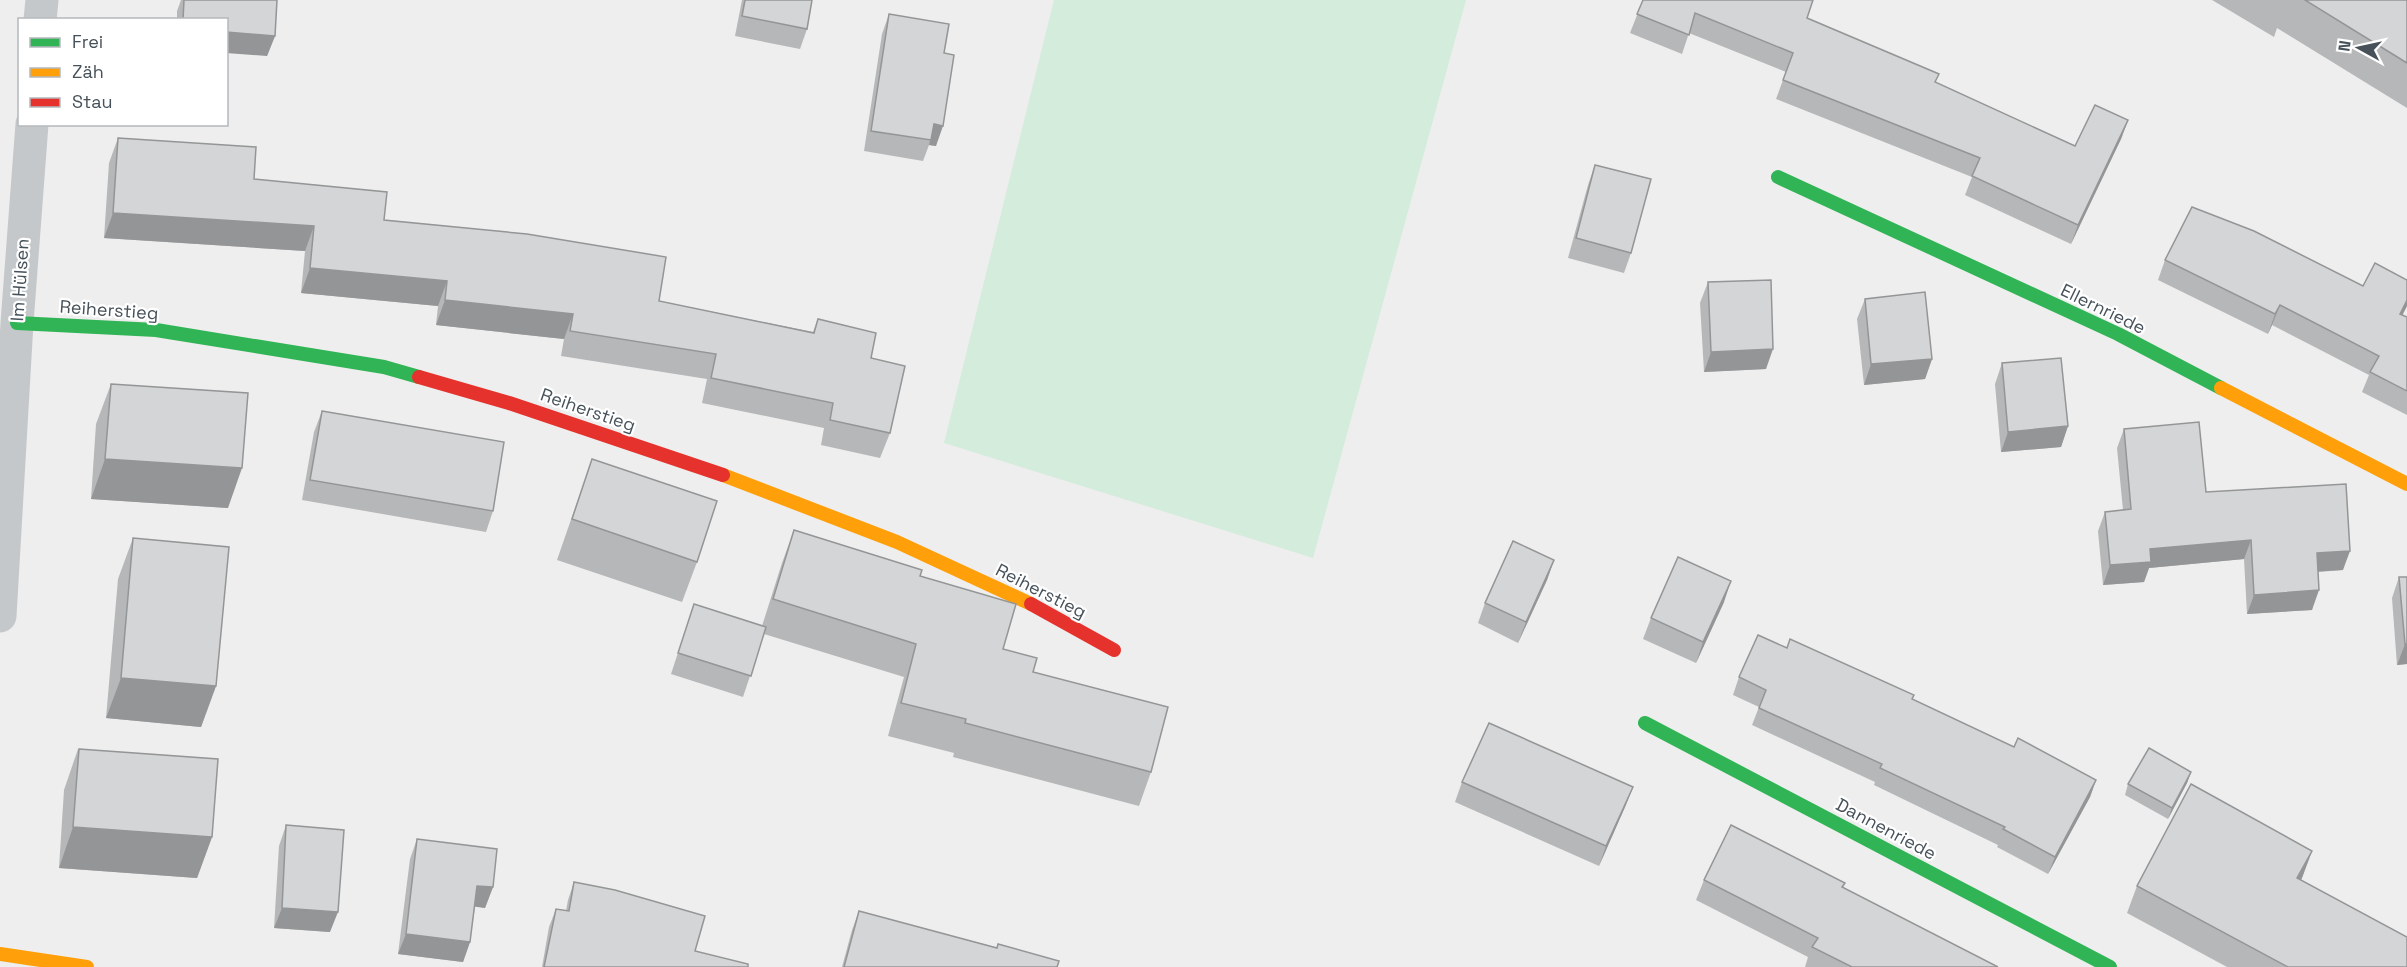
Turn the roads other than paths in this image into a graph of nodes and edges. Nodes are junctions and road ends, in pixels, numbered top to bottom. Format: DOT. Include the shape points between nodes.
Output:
graph roads {
  1 [pos="42,0"];
  2 [pos="40,18"];
  3 [pos="32,126"];
  4 [pos="1778,177"];
  5 [pos="17,322"];
  6 [pos="2407,484"];
  7 [pos="0,616"];
  8 [pos="1114,650"];
  9 [pos="1645,723"];
  10 [pos="0,954"];
  11 [pos="87,967"];
  12 [pos="2110,967"];
  1 -- 2 [label="street"];
  3 -- 5 [label="street, Im Hülsen"];
  4 -- 6 [label="street, Ellernriede" via="2118,334"];
  5 -- 7 [label="street, Im Hülsen"];
  5 -- 8 [label="street, Reiherstieg" via="156,330 256,345 384,367 509,403 730,477 897,542 1038,607"];
  9 -- 12 [label="street, Dannenriede"];
  10 -- 11 [label="street"];
}
